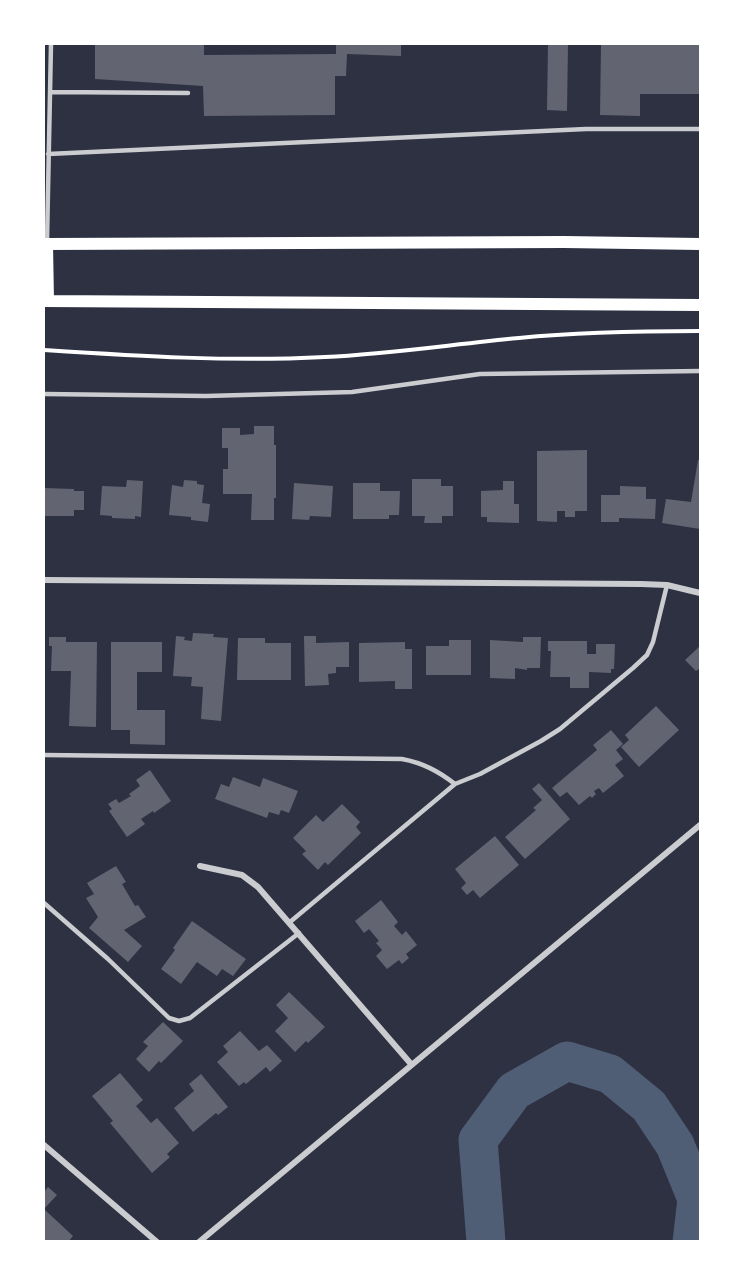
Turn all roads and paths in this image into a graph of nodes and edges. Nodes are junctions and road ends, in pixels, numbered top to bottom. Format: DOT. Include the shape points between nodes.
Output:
graph roads {
  1 [pos="51,44"];
  2 [pos="50,92"];
  3 [pos="188,93"];
  4 [pos="700,129"];
  5 [pos="46,142"];
  6 [pos="48,154"];
  7 [pos="45,244"];
  8 [pos="700,244"];
  9 [pos="46,301"];
  10 [pos="700,304"];
  11 [pos="700,331"];
  12 [pos="44,350"];
  13 [pos="700,371"];
  14 [pos="44,394"];
  15 [pos="44,580"];
  16 [pos="667,585"];
  17 [pos="700,593"];
  18 [pos="44,755"];
  19 [pos="455,784"];
  20 [pos="700,825"];
  21 [pos="200,866"];
  22 [pos="44,903"];
  23 [pos="290,922"];
  24 [pos="299,933"];
  25 [pos="411,1064"];
  26 [pos="44,1145"];
  27 [pos="157,1242"];
  28 [pos="199,1242"];
  1 -- 2 [label="lane"];
  2 -- 3 [label="lane"];
  2 -- 5 [label="lane"];
  4 -- 6 [label="lane" via="586,129"];
  5 -- 6 [label="lane"];
  6 -- 7 [label="lane"];
  7 -- 8 [label="main road"];
  7 -- 9 [label="main road"];
  9 -- 10 [label="main road"];
  11 -- 12 [label="path" via="521,338 314,358 141,357"];
  13 -- 14 [label="lane" via="480,374 352,392 206,396"];
  15 -- 16 [label="street"];
  16 -- 17 [label="street"];
  16 -- 19 [label="lane" via="647,655 560,729"];
  18 -- 19 [label="lane" via="402,759 421,763"];
  19 -- 23 [label="lane"];
  20 -- 25 [label="street"];
  21 -- 23 [label="street" via="242,875"];
  22 -- 24 [label="lane" via="169,1018 179,1021 190,1018"];
  23 -- 24 [label="street"];
  24 -- 25 [label="street"];
  25 -- 28 [label="street"];
  26 -- 27 [label="street"];
}
